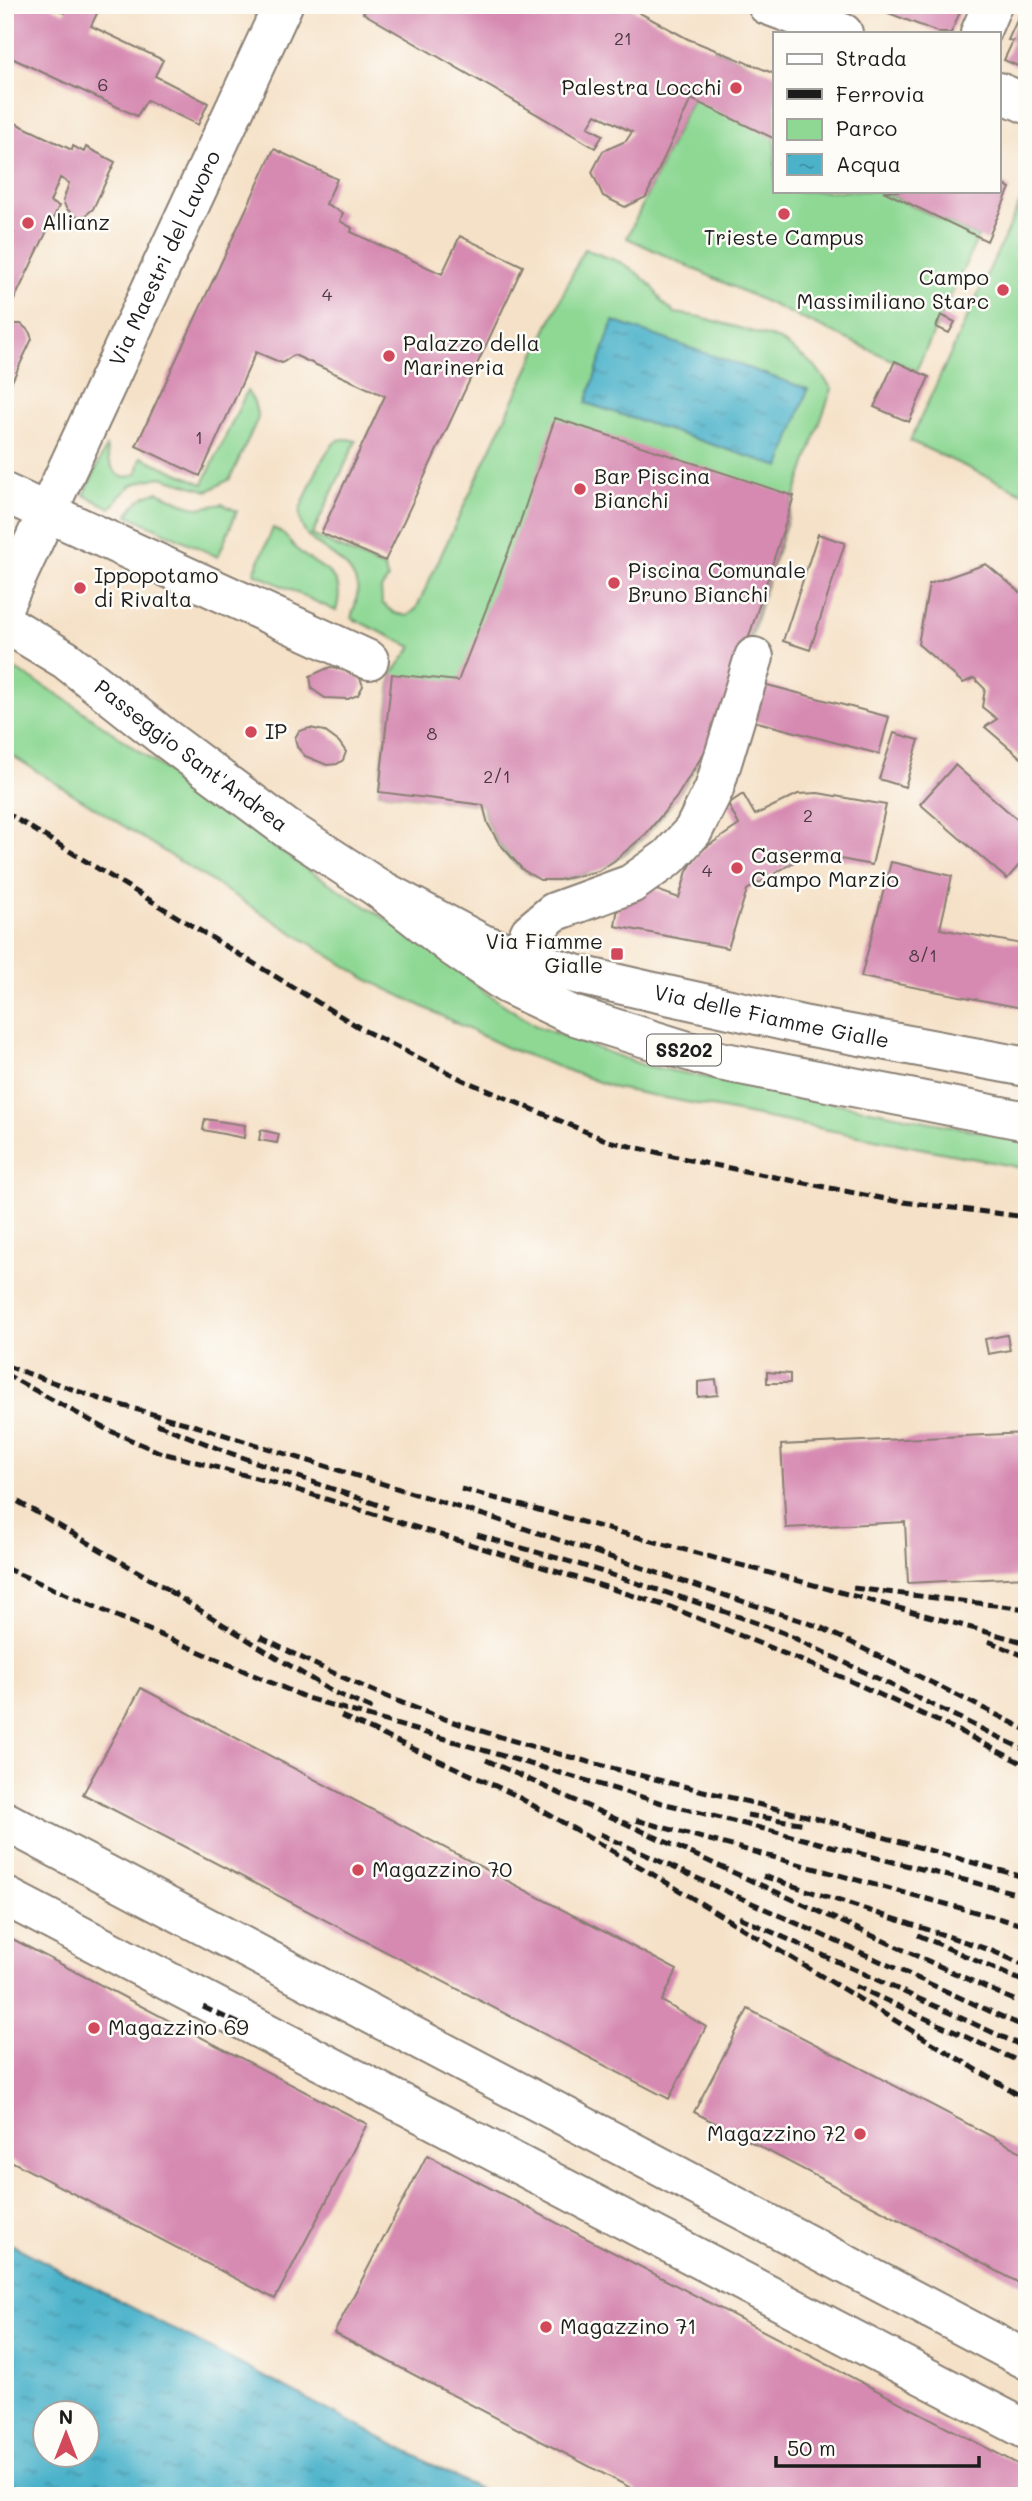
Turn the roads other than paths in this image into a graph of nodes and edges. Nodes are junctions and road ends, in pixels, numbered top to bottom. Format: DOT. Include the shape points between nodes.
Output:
graph roads {
  1 [pos="283,5"];
  2 [pos="767,5"];
  3 [pos="992,5"];
  4 [pos="841,32"];
  5 [pos="980,32"];
  6 [pos="1000,92"];
  7 [pos="1027,104"];
  8 [pos="5,493"];
  9 [pos="48,513"];
  10 [pos="5,603"];
  11 [pos="5,622"];
  12 [pos="754,657"];
  13 [pos="369,660"];
  14 [pos="378,888"];
  15 [pos="519,957"];
  16 [pos="1027,1067"];
  17 [pos="1027,1121"];
  18 [pos="5,1821"];
  19 [pos="5,1896"];
  20 [pos="1027,2360"];
  21 [pos="1027,2430"];
  1 -- 9 [label="main road, Via Maestri del Lavoro"];
  2 -- 4 [label="main road"];
  3 -- 5 [label="main road"];
  6 -- 7 [label="main road"];
  8 -- 9 [label="main road"];
  9 -- 10 [label="main road, Via Maestri del Lavoro"];
  9 -- 13 [label="main road"];
  11 -- 14 [label="main road, Passeggio Sant'Andrea" via="66,660 286,828"];
  12 -- 15 [label="main road" via="714,789 693,831 669,857 631,884 554,912 530,932"];
  14 -- 15 [label="main road, Via delle Fiamme Gialle" via="483,944"];
  14 -- 17 [label="main road, SS202" via="508,984 572,1016 720,1061"];
  15 -- 16 [label="main road, Via delle Fiamme Gialle" via="794,1023"];
  18 -- 20 [label="main road"];
  19 -- 21 [label="main road"];
}
